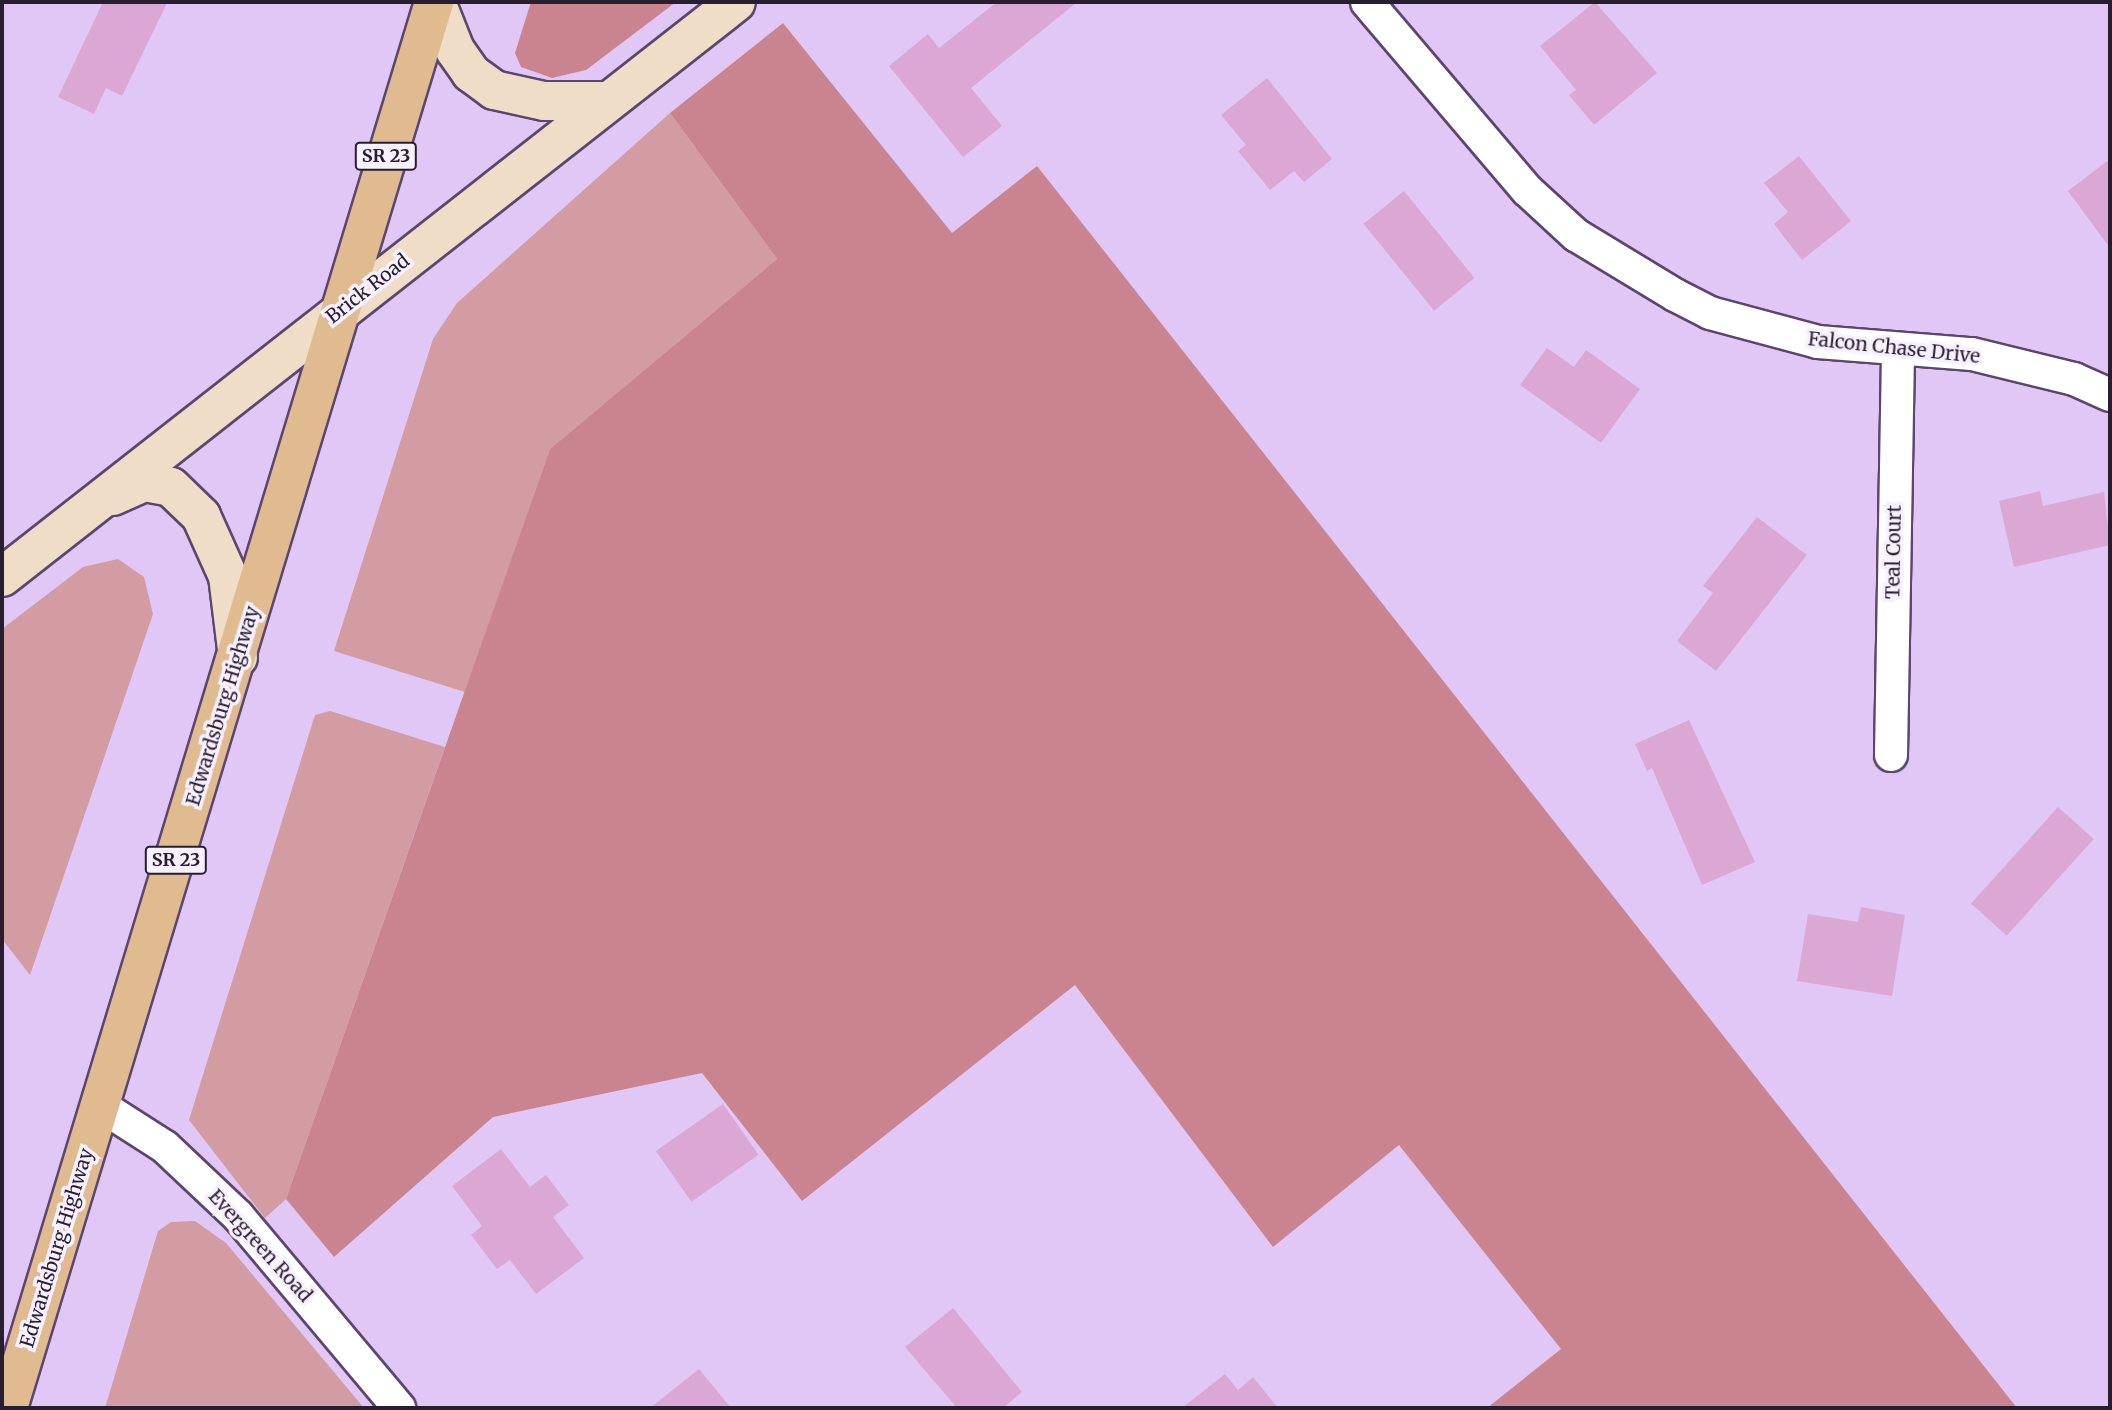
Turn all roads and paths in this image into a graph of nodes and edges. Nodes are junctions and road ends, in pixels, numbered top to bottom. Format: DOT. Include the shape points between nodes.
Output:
graph roads {
  1 [pos="435,2"];
  2 [pos="736,2"];
  3 [pos="1373,5"];
  4 [pos="608,101"];
  5 [pos="340,310"];
  6 [pos="1898,349"];
  7 [pos="2110,395"];
  8 [pos="95,504"];
  9 [pos="2,577"];
  10 [pos="238,658"];
  11 [pos="1891,755"];
  12 [pos="101,1106"];
  13 [pos="8,1408"];
  14 [pos="399,1408"];
  1 -- 4 [label="street" via="455,50 471,73 494,90 544,100"];
  1 -- 5 [label="main road, Edwardsburg Highway / SR 23"];
  2 -- 4 [label="street, Brick Road"];
  3 -- 6 [label="street, Falcon Chase Drive" via="1527,190 1624,268 1710,313 1818,342"];
  4 -- 5 [label="street, Brick Road"];
  5 -- 8 [label="street, Brick Road"];
  5 -- 10 [label="main road, Edwardsburg Highway / SR 23"];
  6 -- 7 [label="street, Falcon Chase Drive" via="1972,354 2074,379"];
  6 -- 11 [label="street, Teal Court"];
  8 -- 9 [label="street, Brick Road"];
  8 -- 10 [label="street" via="145,482 171,487 201,516 228,576"];
  10 -- 12 [label="main road, Edwardsburg Highway / SR 23"];
  12 -- 13 [label="main road, Edwardsburg Highway / SR 23"];
  12 -- 14 [label="street, Evergreen Road" via="165,1147 238,1216"];
}
